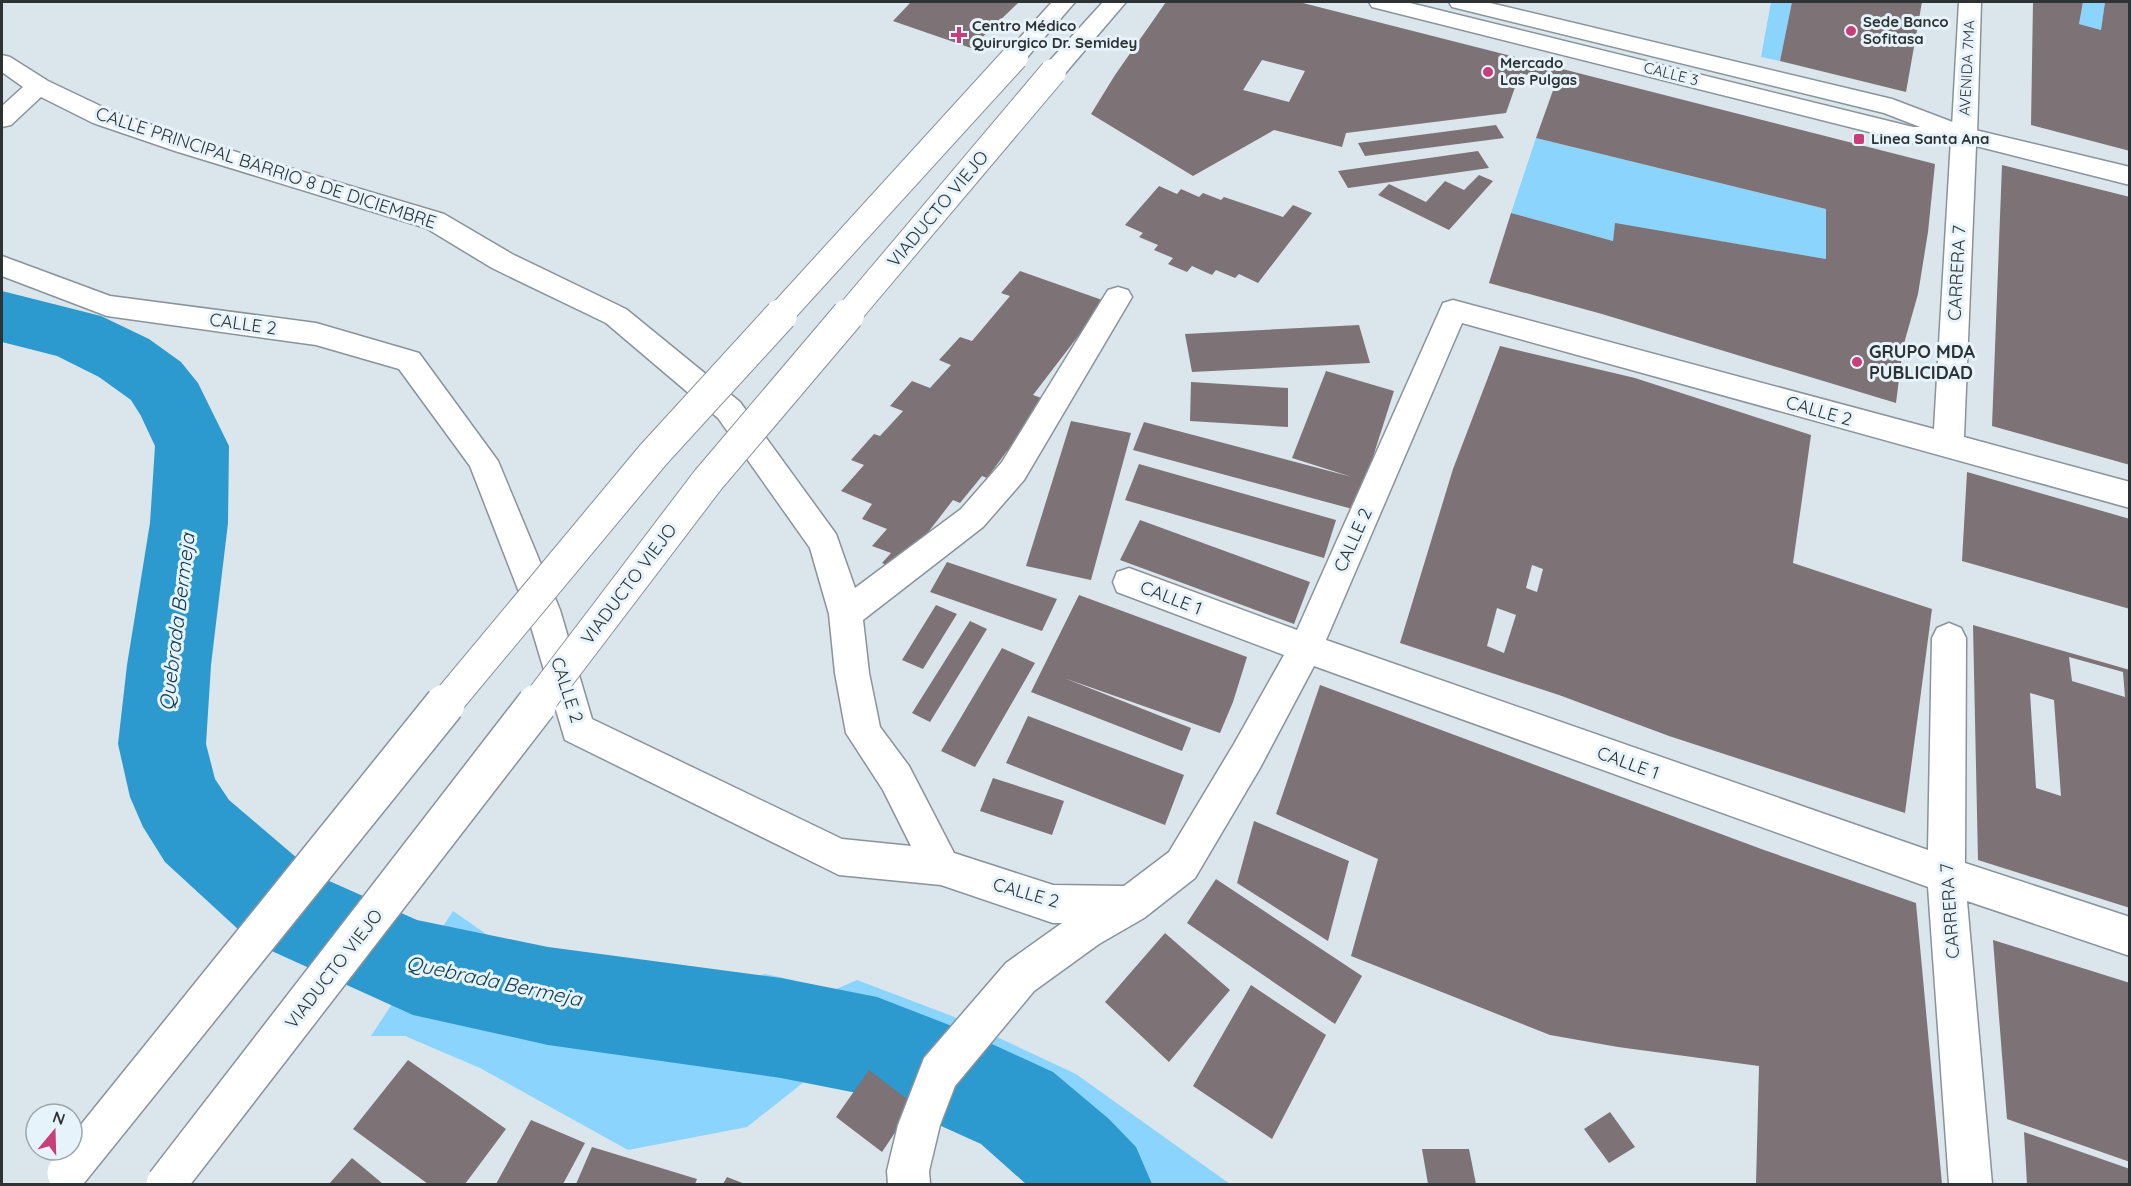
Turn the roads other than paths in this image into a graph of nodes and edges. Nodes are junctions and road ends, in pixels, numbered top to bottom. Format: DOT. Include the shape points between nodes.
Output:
graph roads {
  1 [pos="1064,2"];
  2 [pos="1115,2"];
  3 [pos="1380,2"];
  4 [pos="1460,2"];
  5 [pos="1562,2"];
  6 [pos="1970,2"];
  7 [pos="1548,33"];
  8 [pos="2,62"];
  9 [pos="39,86"];
  10 [pos="2,119"];
  11 [pos="1964,135"];
  12 [pos="2130,176"];
  13 [pos="2,266"];
  14 [pos="1118,297"];
  15 [pos="1948,447"];
  16 [pos="2130,495"];
  17 [pos="1129,582"];
  18 [pos="846,614"];
  19 [pos="1949,638"];
  20 [pos="1305,649"];
  21 [pos="941,867"];
  22 [pos="1946,876"];
  23 [pos="1130,905"];
  24 [pos="2130,937"];
  25 [pos="62,1179"];
  26 [pos="166,1185"];
  27 [pos="909,1185"];
  28 [pos="1971,1185"];
  1 -- 25 [label="street, bridge" via="653,455 496,641"];
  2 -- 26 [label="street, VIADUCTO VIEJO, bridge" via="708,480"];
  3 -- 7 [label="street, CALLE 3"];
  4 -- 7 [label="street, CALLE 3"];
  5 -- 7 [label="street"];
  6 -- 11 [label="street, AVENIDA 7MA"];
  7 -- 11 [label="street, CALLE 3" via="1913,135"];
  8 -- 9 [label="street, CALLE PRINCIPAL BARRIO 8 DE DICIEMBRE"];
  9 -- 10 [label="street"];
  9 -- 18 [label="street, CALLE PRINCIPAL BARRIO 8 DE DICIEMBRE" via="102,117 173,142 435,221 502,261 616,316 729,410 825,543"];
  11 -- 12 [label="street, CALLE 3"];
  11 -- 15 [label="street, CARRERA 7"];
  13 -- 21 [label="street, CALLE 2" via="107,306 316,334 409,361 483,461 543,610 577,729 839,857"];
  14 -- 18 [label="street" via="1013,471 972,518"];
  15 -- 16 [label="street, CALLE 2"];
  15 -- 20 [label="street, CALLE 2" via="1453,310"];
  17 -- 20 [label="street, CALLE 1"];
  18 -- 21 [label="street, CALLE PRINCIPAL BARRIO 8 DE DICIEMBRE" via="864,733 896,778"];
  19 -- 22 [label="street, CARRERA 7"];
  20 -- 22 [label="street, CALLE 1"];
  20 -- 23 [label="street, CALLE 2" via="1182,865"];
  21 -- 23 [label="street, CALLE 2" via="1053,904"];
  22 -- 24 [label="street, CALLE 1"];
  22 -- 28 [label="street, CARRERA 7"];
  23 -- 27 [label="street" via="1085,930 1020,977 939,1073 919,1125 908,1171"];
}
